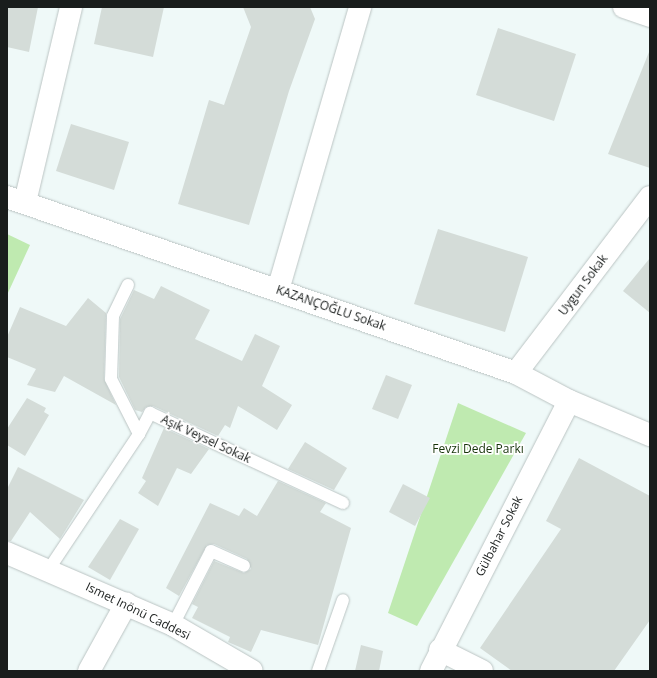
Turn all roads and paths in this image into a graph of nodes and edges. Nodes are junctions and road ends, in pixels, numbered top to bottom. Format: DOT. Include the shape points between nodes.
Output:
graph roads {
  1 [pos="71,7"];
  2 [pos="360,7"];
  3 [pos="624,7"];
  4 [pos="650,16"];
  5 [pos="650,197"];
  6 [pos="16,199"];
  7 [pos="128,285"];
  8 [pos="278,290"];
  9 [pos="516,373"];
  10 [pos="569,401"];
  11 [pos="139,434"];
  12 [pos="650,435"];
  13 [pos="343,503"];
  14 [pos="14,556"];
  15 [pos="244,566"];
  16 [pos="49,569"];
  17 [pos="343,600"];
  18 [pos="126,604"];
  19 [pos="173,625"];
  20 [pos="440,650"];
  21 [pos="89,671"];
  22 [pos="252,671"];
  23 [pos="318,671"];
  24 [pos="431,671"];
  25 [pos="482,671"];
  1 -- 6 [label="street"];
  2 -- 8 [label="street"];
  3 -- 4 [label="street"];
  5 -- 9 [label="street, Uygun Sokak"];
  6 -- 8 [label="street, KAZANÇOĞLU Sokak"];
  7 -- 11 [label="lane" via="114,316 111,379"];
  8 -- 9 [label="street, KAZANÇOĞLU Sokak"];
  9 -- 10 [label="street, KAZANÇOĞLU Sokak"];
  10 -- 12 [label="street, KAZANÇOĞLU Sokak"];
  10 -- 20 [label="street, Gülbahar Sokak"];
  11 -- 13 [label="lane, Aşık Veysel Sokak" via="150,413"];
  11 -- 16 [label="lane, Aşık Veysel Sokak"];
  14 -- 16 [label="street, Ismet Inönü Caddesi"];
  15 -- 19 [label="lane" via="211,551"];
  16 -- 18 [label="street, Ismet Inönü Caddesi"];
  17 -- 23 [label="lane"];
  18 -- 19 [label="street, Ismet Inönü Caddesi"];
  18 -- 21 [label="street"];
  19 -- 22 [label="street, Ismet Inönü Caddesi"];
  20 -- 24 [label="street, Gülbahar Sokak"];
  20 -- 25 [label="street"];
}
